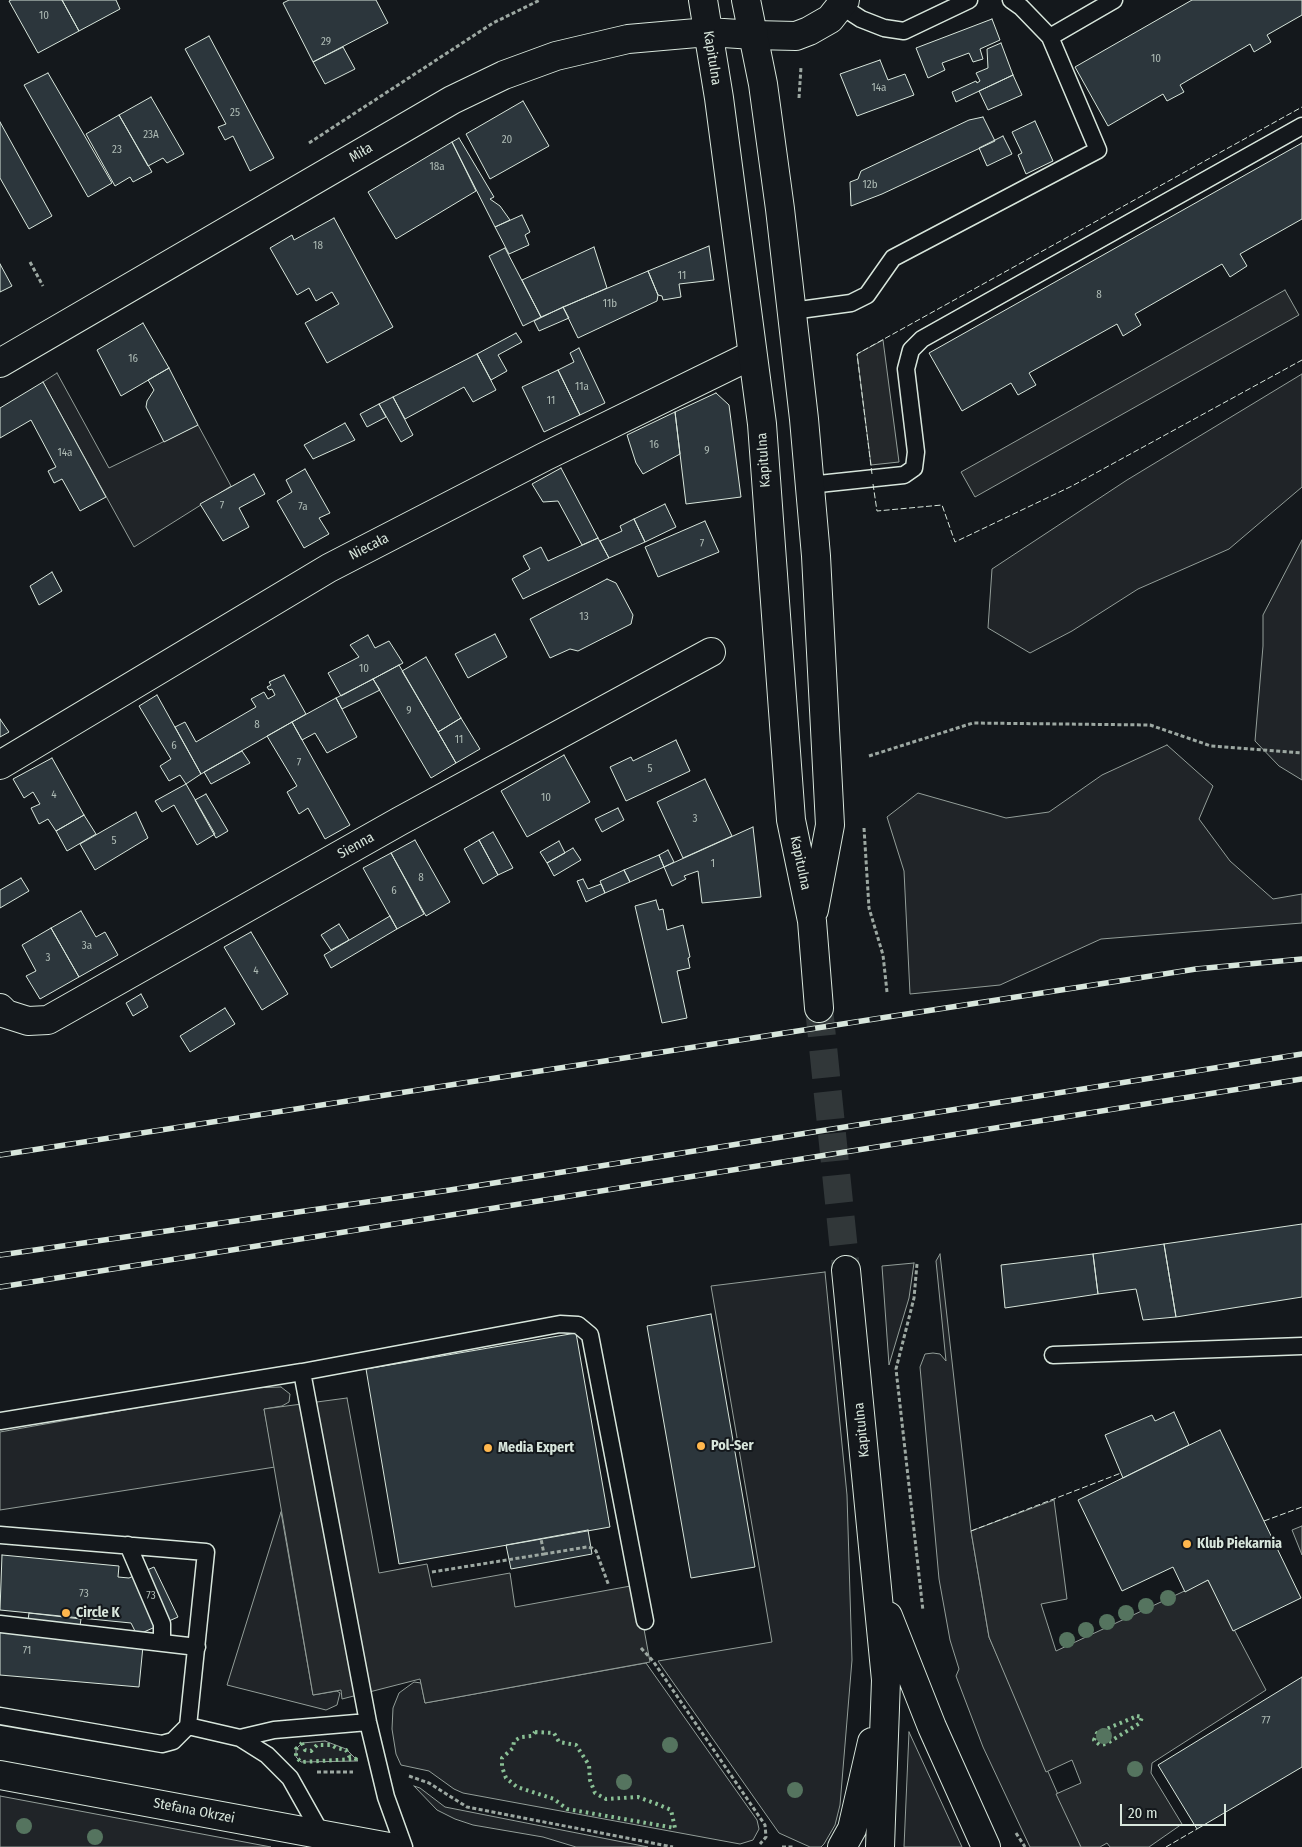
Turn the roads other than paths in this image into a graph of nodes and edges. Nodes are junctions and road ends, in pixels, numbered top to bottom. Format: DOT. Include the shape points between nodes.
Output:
graph roads {
  1 [pos="703,0"];
  2 [pos="746,0"];
  3 [pos="969,0"];
  4 [pos="1011,0"];
  5 [pos="1114,0"];
  6 [pos="843,3"];
  7 [pos="708,32"];
  8 [pos="754,35"];
  9 [pos="1050,37"];
  10 [pos="1302,126"];
  11 [pos="792,311"];
  12 [pos="752,355"];
  13 [pos="0,363"];
  14 [pos="809,485"];
  15 [pos="711,652"];
  16 [pos="0,765"];
  17 [pos="812,921"];
  18 [pos="0,1008"];
  19 [pos="819,1008"];
  20 [pos="846,1270"];
  21 [pos="1302,1346"];
  22 [pos="1054,1355"];
  23 [pos="302,1372"];
  24 [pos="0,1421"];
  25 [pos="0,1534"];
  26 [pos="128,1545"];
  27 [pos="878,1591"];
  28 [pos="646,1621"];
  29 [pos="0,1624"];
  30 [pos="162,1643"];
  31 [pos="197,1647"];
  32 [pos="886,1680"];
  33 [pos="0,1716"];
  34 [pos="368,1722"];
  35 [pos="188,1726"];
  36 [pos="240,1738"];
  37 [pos="0,1775"];
  38 [pos="322,1835"];
  39 [pos="389,1847"];
  40 [pos="404,1847"];
  41 [pos="842,1847"];
  42 [pos="880,1847"];
  43 [pos="986,1847"];
  1 -- 7 [label="street, Kapitulna"];
  2 -- 8 [label="street, Kapitulna"];
  3 -- 6 [label="lane" via="904,30 884,28 861,19"];
  4 -- 9 [label="lane" via="1021,6"];
  5 -- 9 [label="lane"];
  6 -- 8 [label="street, Miła" via="830,19 796,36"];
  7 -- 8 [label="street, Miła"];
  7 -- 12 [label="street, Kapitulna"];
  7 -- 13 [label="street, Miła" via="654,35 604,44 556,56 504,75 452,100"];
  8 -- 11 [label="street, Kapitulna"];
  9 -- 11 [label="lane" via="1098,150 893,258 867,295 851,303"];
  10 -- 14 [label="lane" via="922,339 911,350 906,369 916,452 914,468 904,475"];
  11 -- 14 [label="street, Kapitulna"];
  12 -- 16 [label="street, Niecała" via="329,568"];
  12 -- 17 [label="street, Kapitulna" via="762,424 791,820"];
  14 -- 17 [label="street, Kapitulna" via="819,606 830,825"];
  15 -- 18 [label="street, Sienna" via="400,821 48,1020 28,1020 6,1014"];
  17 -- 19 [label="street, Kapitulna"];
  20 -- 27 [label="street, Kapitulna"];
  21 -- 22 [label="lane"];
  23 -- 24 [label="lane"];
  23 -- 28 [label="lane" via="560,1324 578,1325 590,1335"];
  23 -- 34 [label="lane"];
  25 -- 26 [label="lane"];
  26 -- 30 [label="lane" via="162,1624"];
  26 -- 31 [label="lane" via="206,1552"];
  27 -- 32 [label="street, Kapitulna"];
  27 -- 43 [label="street, Kapitulna" via="932,1727"];
  29 -- 30 [label="lane"];
  30 -- 31 [label="lane"];
  31 -- 35 [label="lane"];
  32 -- 41 [label="street, Kapitulna" via="852,1828"];
  32 -- 42 [label="street, Kapitulna"];
  33 -- 35 [label="lane" via="162,1744 173,1742"];
  34 -- 36 [label="lane" via="283,1729"];
  34 -- 40 [label="lane" via="386,1798"];
  35 -- 36 [label="lane"];
  36 -- 38 [label="lane" via="267,1755 290,1778"];
  37 -- 38 [label="street, Stefana Okrzei"];
  38 -- 39 [label="street, Stefana Okrzei"];
}
